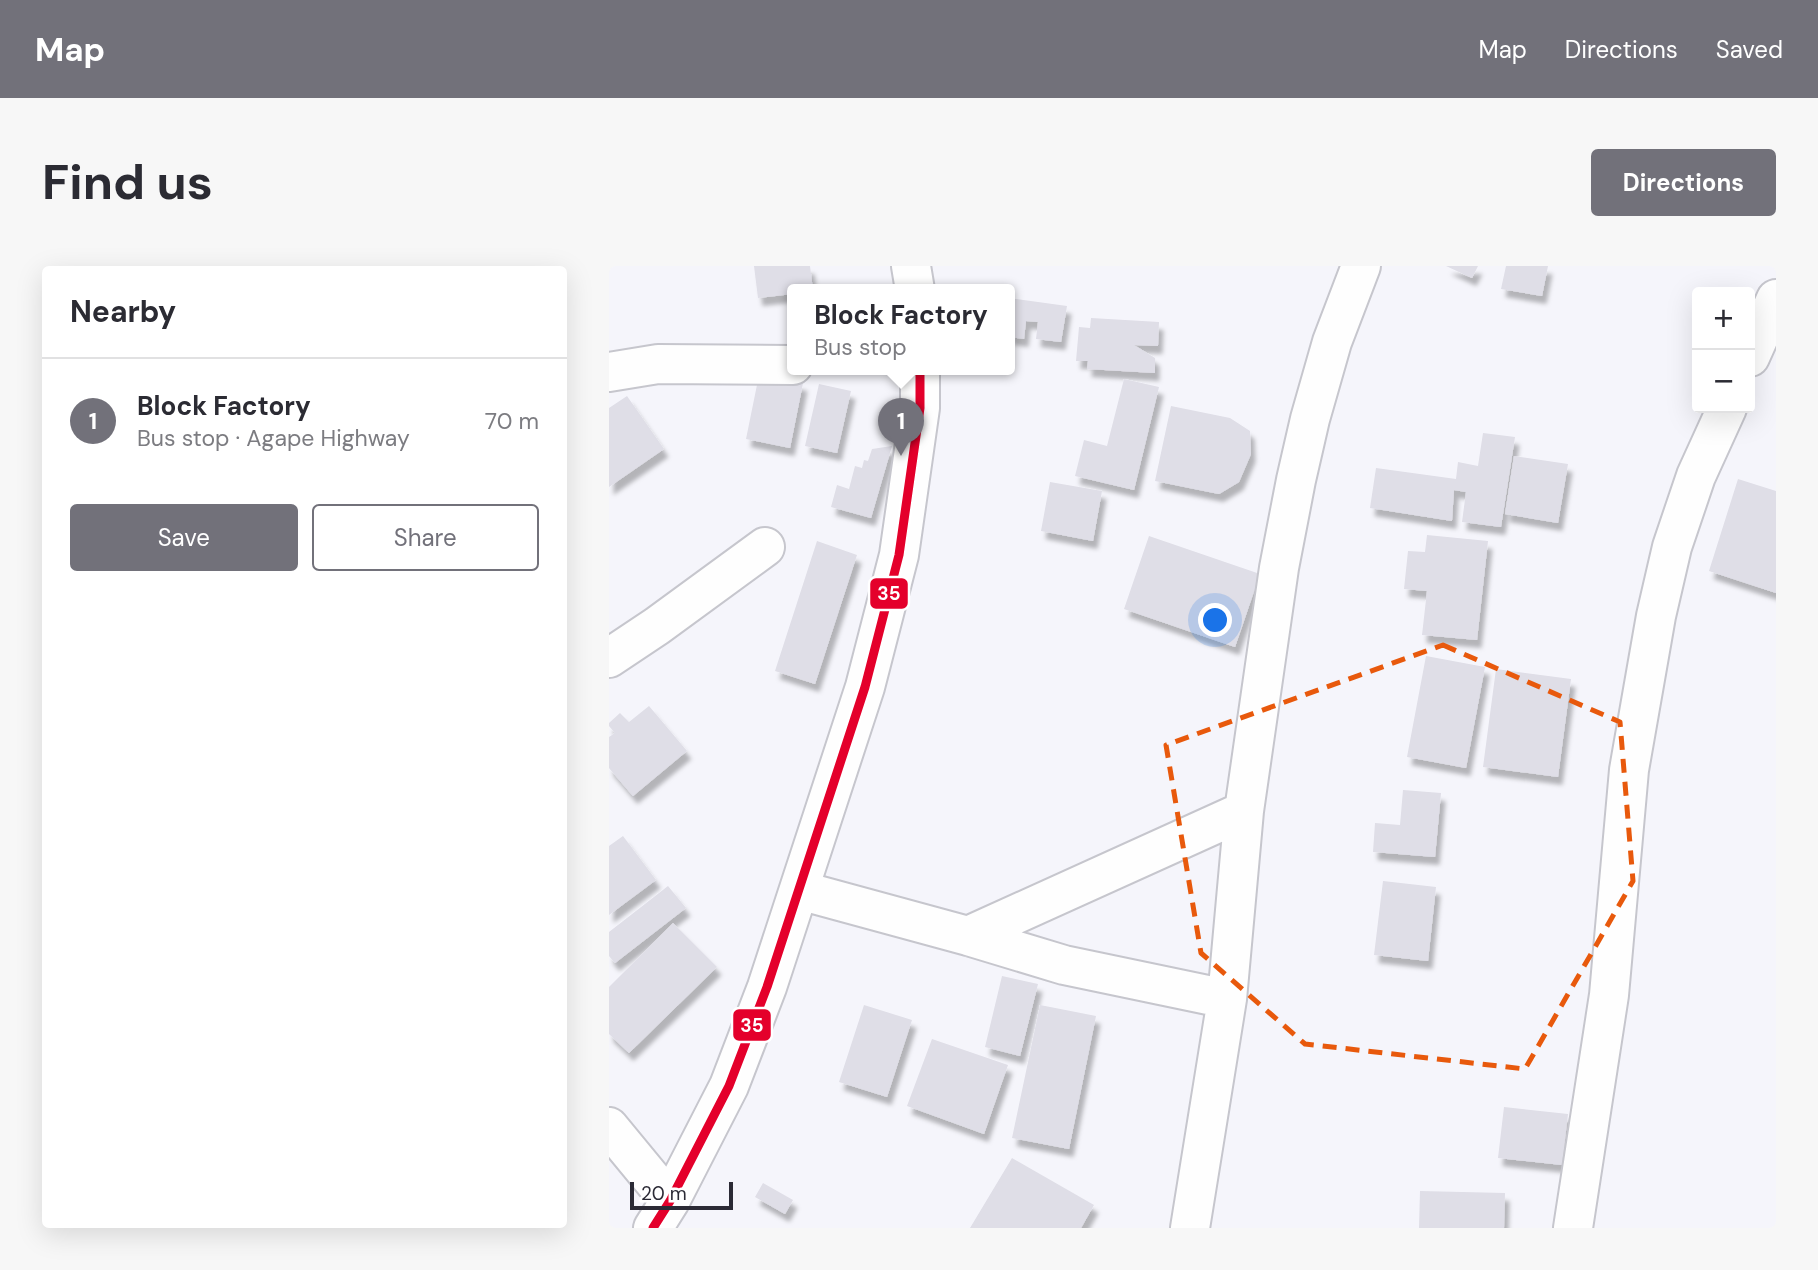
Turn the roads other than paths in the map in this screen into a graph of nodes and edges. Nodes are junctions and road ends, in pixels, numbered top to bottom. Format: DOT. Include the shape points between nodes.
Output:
graph roads {
  1 [pos="911,266"];
  2 [pos="1361,266"];
  3 [pos="914,284"];
  4 [pos="1776,299"];
  5 [pos="1753,350"];
  6 [pos="787,365"];
  7 [pos="609,372"];
  8 [pos="920,375"];
  9 [pos="1725,413"];
  10 [pos="765,547"];
  11 [pos="609,658"];
  12 [pos="1244,811"];
  13 [pos="799,890"];
  14 [pos="968,936"];
  15 [pos="1227,999"];
  16 [pos="609,1126"];
  17 [pos="662,1215"];
  18 [pos="1190,1228"];
  19 [pos="1573,1228"];
  1 -- 3 [label="street"];
  2 -- 12 [label="street" via="1332,342 1296,480"];
  4 -- 5 [label="street"];
  6 -- 7 [label="street" via="658,364"];
  8 -- 13 [label="street" via="920,408 899,555 865,687"];
  9 -- 19 [label="street" via="1696,475 1656,616 1629,770 1609,995"];
  10 -- 11 [label="street"];
  12 -- 14 [label="street"];
  12 -- 15 [label="street"];
  13 -- 14 [label="street"];
  13 -- 17 [label="street" via="729,1086"];
  14 -- 15 [label="street" via="1064,965"];
  15 -- 18 [label="street"];
  16 -- 17 [label="street"];
}
